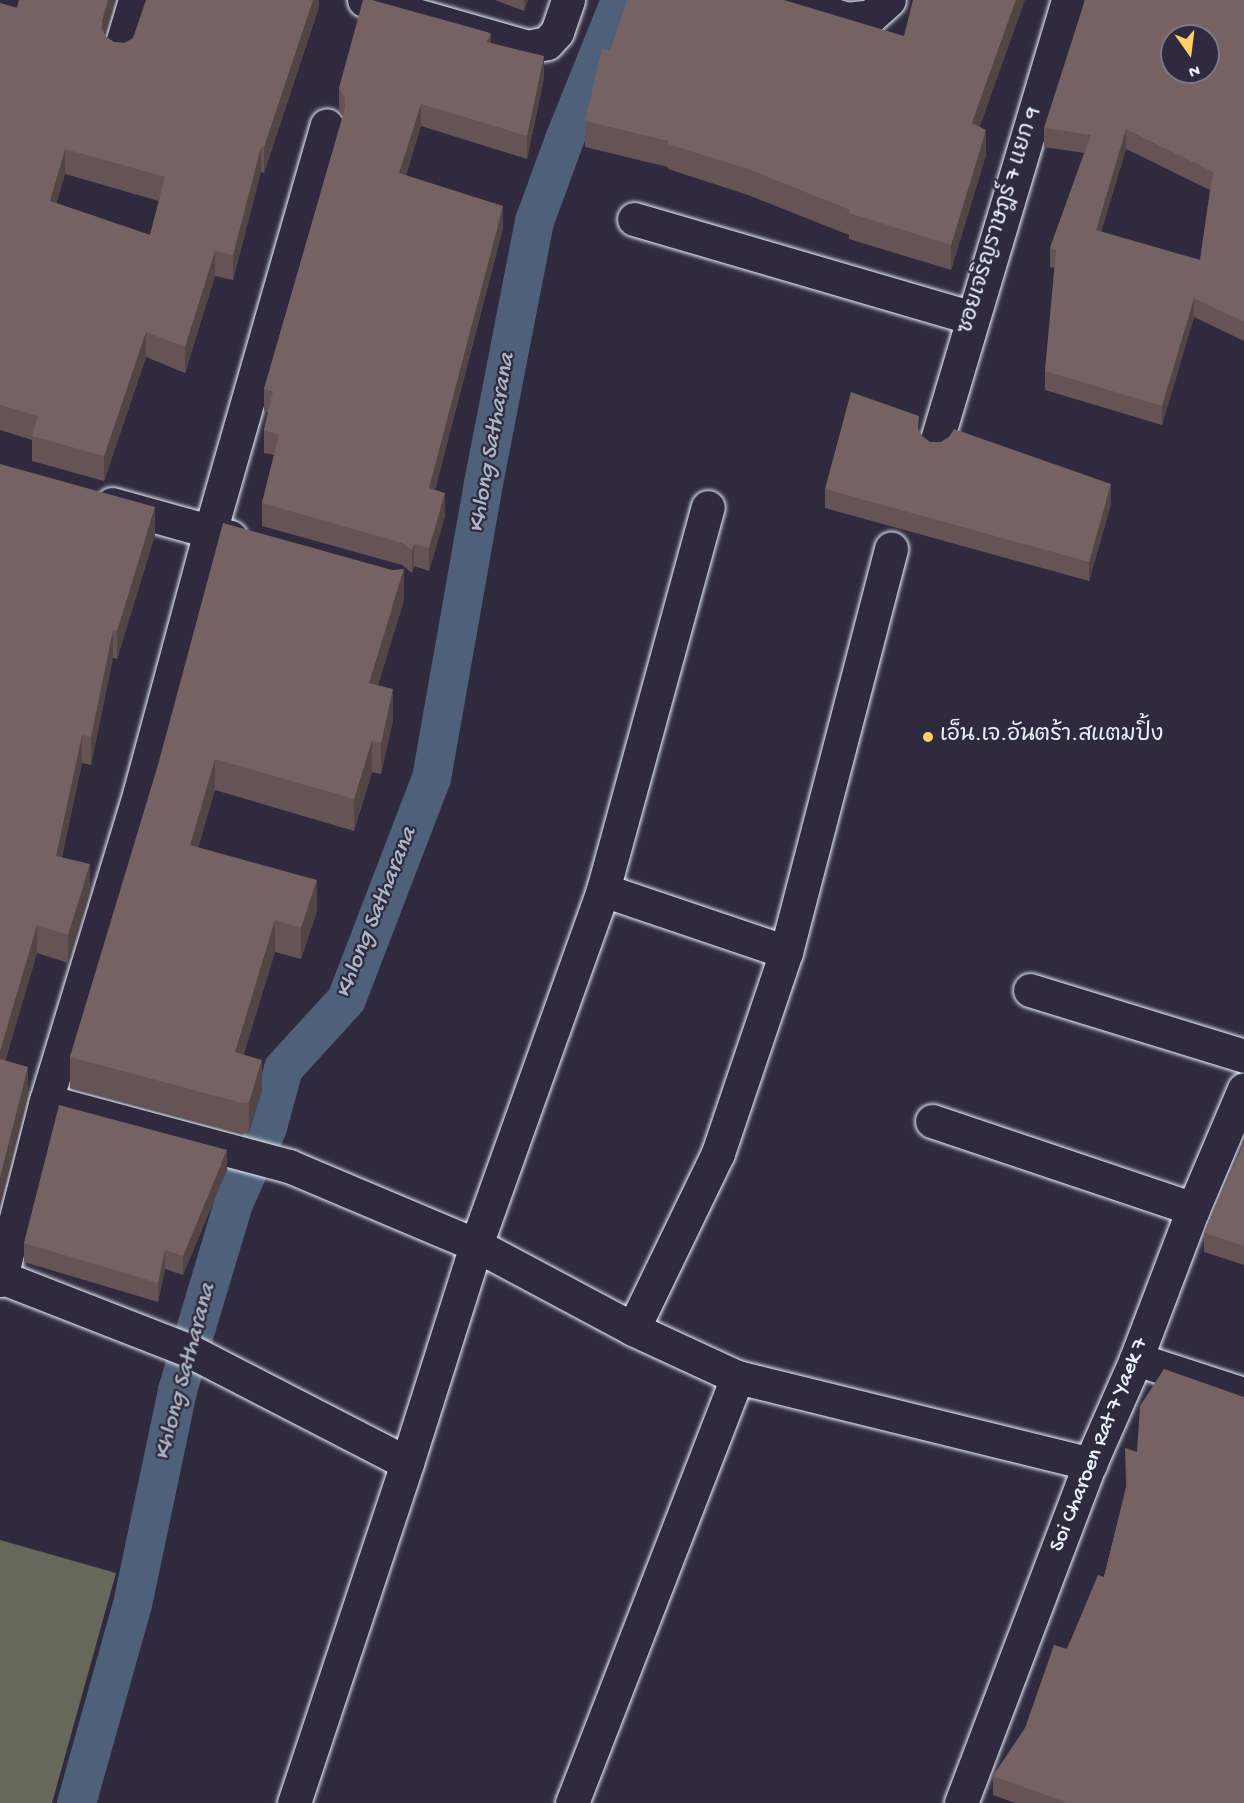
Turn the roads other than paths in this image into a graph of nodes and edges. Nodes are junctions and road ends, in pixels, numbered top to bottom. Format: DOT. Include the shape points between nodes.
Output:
graph roads {
  1 [pos="135,0"];
  2 [pos="363,0"];
  3 [pos="568,0"];
  4 [pos="788,0"];
  5 [pos="889,0"];
  6 [pos="1068,0"];
  7 [pos="120,50"];
  8 [pos="327,125"];
  9 [pos="634,219"];
  10 [pos="972,318"];
  11 [pos="936,443"];
  12 [pos="88,497"];
  13 [pos="708,507"];
  14 [pos="210,532"];
  15 [pos="254,544"];
  16 [pos="891,548"];
  17 [pos="603,890"];
  18 [pos="786,952"];
  19 [pos="1030,990"];
  20 [pos="1244,1056"];
  21 [pos="1244,1089"];
  22 [pos="46,1101"];
  23 [pos="932,1121"];
  24 [pos="1193,1209"];
  25 [pos="476,1245"];
  26 [pos="0,1278"];
  27 [pos="633,1329"];
  28 [pos="1136,1359"];
  29 [pos="737,1377"];
  30 [pos="1244,1394"];
  31 [pos="407,1463"];
  32 [pos="1090,1464"];
  33 [pos="294,1803"];
  34 [pos="572,1803"];
  35 [pos="961,1803"];
  1 -- 7 [label="street"];
  2 -- 3 [label="street" via="528,47 547,43 557,32"];
  4 -- 5 [label="street" via="847,19 871,16"];
  6 -- 10 [label="street, ซอยเจริญราษฎร์ 7 แยก 9"];
  8 -- 14 [label="street"];
  9 -- 10 [label="street"];
  10 -- 11 [label="street, ซอยเจริญราษฎร์ 7 แยก 9"];
  12 -- 14 [label="street"];
  13 -- 17 [label="street"];
  14 -- 15 [label="street"];
  14 -- 22 [label="street" via="140,790"];
  16 -- 18 [label="street"];
  17 -- 18 [label="street"];
  17 -- 25 [label="street"];
  18 -- 27 [label="street" via="718,1153"];
  19 -- 20 [label="street"];
  21 -- 24 [label="street, Soi Charoen Rat 7 Yaek 7"];
  22 -- 25 [label="street" via="289,1166"];
  22 -- 26 [label="street"];
  23 -- 24 [label="street"];
  24 -- 28 [label="street, Soi Charoen Rat 7 Yaek 7"];
  25 -- 27 [label="street"];
  25 -- 31 [label="street"];
  26 -- 31 [label="street" via="188,1350"];
  27 -- 29 [label="street"];
  28 -- 30 [label="street"];
  28 -- 32 [label="street, Soi Charoen Rat 7 Yaek 7"];
  29 -- 32 [label="street"];
  29 -- 34 [label="street"];
  31 -- 33 [label="street"];
  32 -- 35 [label="street, Soi Charoen Rat 7 Yaek 7"];
}
